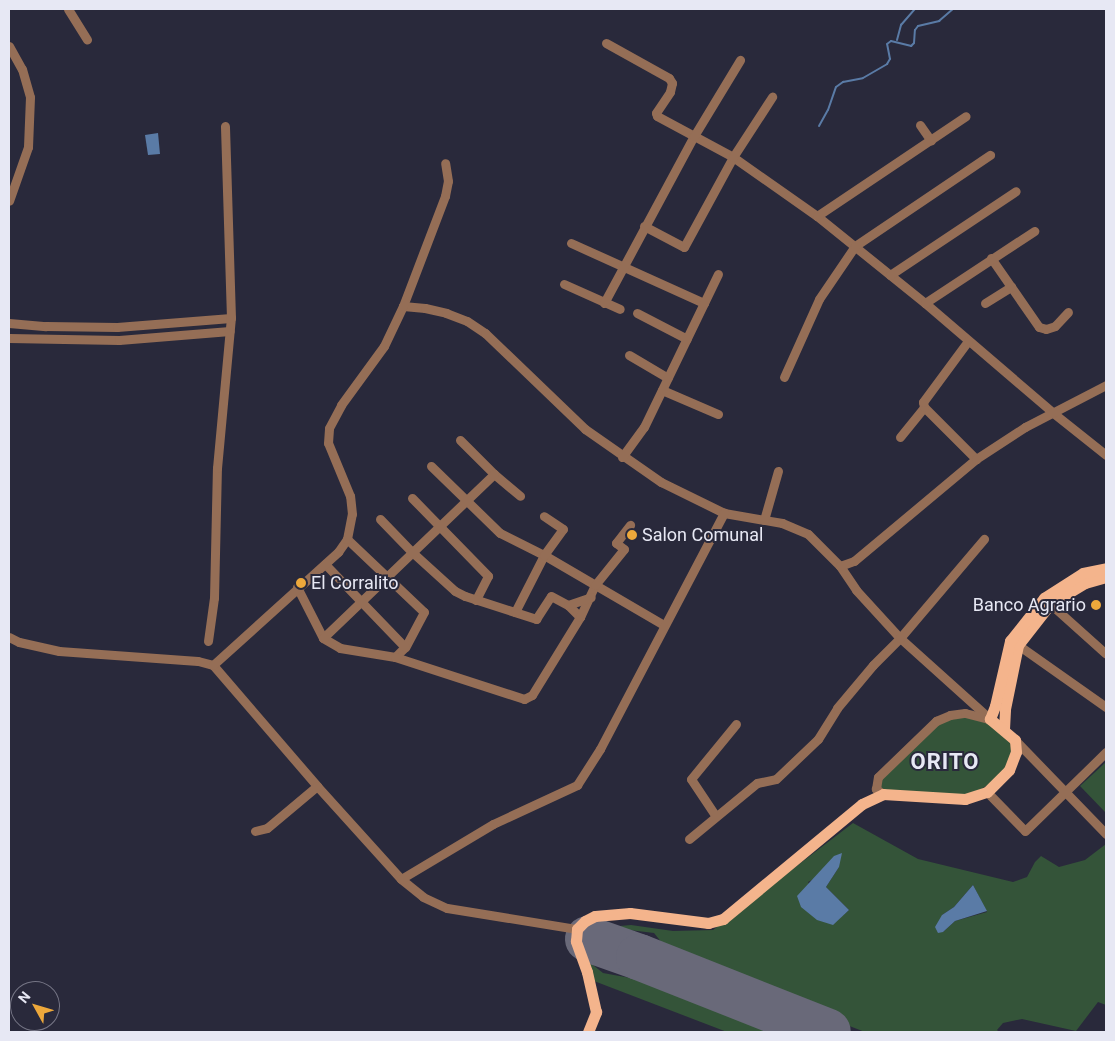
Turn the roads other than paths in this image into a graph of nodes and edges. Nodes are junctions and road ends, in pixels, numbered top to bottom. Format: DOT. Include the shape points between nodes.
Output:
graph roads {
  1 [pos="68,9"];
  2 [pos="87,39"];
  3 [pos="606,43"];
  4 [pos="9,46"];
  5 [pos="740,60"];
  6 [pos="772,97"];
  7 [pos="966,116"];
  8 [pos="920,125"];
  9 [pos="225,126"];
  10 [pos="694,136"];
  11 [pos="931,141"];
  12 [pos="990,155"];
  13 [pos="733,157"];
  14 [pos="445,163"];
  15 [pos="1016,191"];
  16 [pos="9,201"];
  17 [pos="818,216"];
  18 [pos="644,226"];
  19 [pos="1034,231"];
  20 [pos="572,243"];
  21 [pos="855,246"];
  22 [pos="991,258"];
  23 [pos="621,266"];
  24 [pos="718,274"];
  25 [pos="890,275"];
  26 [pos="564,284"];
  27 [pos="1011,287"];
  28 [pos="604,303"];
  29 [pos="704,303"];
  30 [pos="925,303"];
  31 [pos="985,303"];
  32 [pos="403,306"];
  33 [pos="620,309"];
  34 [pos="1068,312"];
  35 [pos="637,313"];
  36 [pos="231,318"];
  37 [pos="9,323"];
  38 [pos="117,327"];
  39 [pos="230,331"];
  40 [pos="9,338"];
  41 [pos="687,339"];
  42 [pos="119,340"];
  43 [pos="968,341"];
  44 [pos="629,355"];
  45 [pos="784,377"];
  46 [pos="668,378"];
  47 [pos="1106,385"];
  48 [pos="662,390"];
  49 [pos="924,408"];
  50 [pos="1052,412"];
  51 [pos="718,414"];
  52 [pos="900,437"];
  53 [pos="460,440"];
  54 [pos="1106,455"];
  55 [pos="622,457"];
  56 [pos="976,459"];
  57 [pos="431,466"];
  58 [pos="778,471"];
  59 [pos="494,474"];
  60 [pos="520,496"];
  61 [pos="412,498"];
  62 [pos="466,503"];
  63 [pos="724,513"];
  64 [pos="544,516"];
  65 [pos="380,519"];
  66 [pos="764,520"];
  67 [pos="630,525"];
  68 [pos="439,527"];
  69 [pos="347,539"];
  70 [pos="984,539"];
  71 [pos="412,552"];
  72 [pos="544,555"];
  73 [pos="325,564"];
  74 [pos="840,566"];
  75 [pos="1106,568"];
  76 [pos="1106,576"];
  77 [pos="387,578"];
  78 [pos="595,585"];
  79 [pos="297,587"];
  80 [pos="591,597"];
  81 [pos="362,600"];
  82 [pos="476,600"];
  83 [pos="1047,601"];
  84 [pos="568,605"];
  85 [pos="515,612"];
  86 [pos="580,617"];
  87 [pos="664,625"];
  88 [pos="9,637"];
  89 [pos="323,638"];
  90 [pos="900,638"];
  91 [pos="208,641"];
  92 [pos="1018,645"];
  93 [pos="405,647"];
  94 [pos="1106,654"];
  95 [pos="395,658"];
  96 [pos="214,665"];
  97 [pos="1106,707"];
  98 [pos="990,719"];
  99 [pos="736,724"];
  100 [pos="1004,729"];
  101 [pos="1015,740"];
  102 [pos="1106,752"];
  103 [pos="317,786"];
  104 [pos="1067,791"];
  105 [pos="986,792"];
  106 [pos="883,794"];
  107 [pos="715,816"];
  108 [pos="255,831"];
  109 [pos="1106,834"];
  110 [pos="689,839"];
  111 [pos="401,879"];
  112 [pos="577,929"];
  113 [pos="588,1032"];
  1 -- 2 [label="street"];
  3 -- 10 [label="street" via="669,78 672,83 670,92 657,116"];
  4 -- 16 [label="street" via="22,69 30,97 28,147"];
  5 -- 10 [label="street"];
  6 -- 13 [label="street"];
  7 -- 11 [label="street"];
  8 -- 11 [label="street"];
  9 -- 36 [label="street"];
  10 -- 13 [label="street"];
  10 -- 18 [label="street"];
  11 -- 17 [label="street"];
  12 -- 21 [label="street"];
  13 -- 17 [label="street"];
  13 -- 18 [label="street" via="684,247"];
  14 -- 32 [label="street" via="448,181 445,196"];
  15 -- 25 [label="street"];
  17 -- 21 [label="street"];
  18 -- 23 [label="street"];
  19 -- 22 [label="street"];
  20 -- 23 [label="street"];
  21 -- 25 [label="street"];
  21 -- 45 [label="street" via="819,299"];
  22 -- 27 [label="street"];
  22 -- 30 [label="street"];
  23 -- 28 [label="street"];
  23 -- 29 [label="street"];
  24 -- 29 [label="street"];
  25 -- 30 [label="street"];
  26 -- 28 [label="street"];
  27 -- 31 [label="street"];
  27 -- 34 [label="street" via="1040,327 1054,326"];
  28 -- 33 [label="street"];
  29 -- 41 [label="street"];
  30 -- 43 [label="street"];
  32 -- 55 [label="street" via="446,313 485,333 584,429"];
  32 -- 69 [label="street" via="384,346 341,405 329,428 330,450 350,496 352,514"];
  35 -- 41 [label="street"];
  36 -- 38 [label="street"];
  36 -- 39 [label="street"];
  37 -- 38 [label="street"];
  38 -- 42 [label="street"];
  39 -- 42 [label="street"];
  39 -- 91 [label="street" via="216,468 214,598"];
  40 -- 42 [label="street"];
  41 -- 46 [label="street"];
  43 -- 49 [label="street" via="923,402"];
  43 -- 50 [label="street"];
  44 -- 46 [label="street"];
  46 -- 48 [label="street"];
  47 -- 50 [label="street"];
  48 -- 51 [label="street"];
  48 -- 55 [label="street" via="644,427"];
  49 -- 52 [label="street"];
  49 -- 56 [label="street"];
  50 -- 54 [label="street"];
  50 -- 56 [label="street"];
  53 -- 59 [label="street"];
  55 -- 63 [label="street" via="661,482"];
  56 -- 74 [label="street" via="854,562"];
  57 -- 62 [label="street"];
  58 -- 66 [label="street"];
  59 -- 60 [label="street"];
  59 -- 62 [label="street"];
  61 -- 68 [label="street"];
  62 -- 68 [label="street"];
  62 -- 72 [label="street" via="500,533"];
  63 -- 66 [label="street"];
  63 -- 87 [label="street"];
  64 -- 72 [label="street" via="563,529"];
  65 -- 71 [label="street"];
  66 -- 74 [label="street" via="782,523 808,534"];
  67 -- 78 [label="street" via="616,543 624,549"];
  68 -- 71 [label="street"];
  68 -- 82 [label="street" via="488,576"];
  69 -- 73 [label="street"];
  69 -- 77 [label="street"];
  70 -- 90 [label="street"];
  71 -- 77 [label="street"];
  71 -- 82 [label="street" via="455,591"];
  72 -- 78 [label="street"];
  72 -- 85 [label="street"];
  73 -- 79 [label="street"];
  73 -- 81 [label="street"];
  74 -- 90 [label="street" via="856,590"];
  75 -- 83 [label="main road" via="1083,574"];
  76 -- 83 [label="main road"];
  77 -- 81 [label="street"];
  77 -- 93 [label="street" via="424,612"];
  78 -- 80 [label="street"];
  78 -- 87 [label="street"];
  79 -- 89 [label="street"];
  79 -- 96 [label="street"];
  80 -- 84 [label="street"];
  80 -- 86 [label="street"];
  81 -- 89 [label="street"];
  81 -- 93 [label="street"];
  82 -- 85 [label="street"];
  83 -- 92 [label="main road"];
  83 -- 94 [label="street"];
  83 -- 98 [label="main road" via="1010,641"];
  84 -- 85 [label="street" via="551,596 536,619"];
  84 -- 86 [label="street"];
  86 -- 95 [label="street" via="532,695 524,699"];
  87 -- 111 [label="street" via="600,749 577,784 493,824"];
  88 -- 96 [label="street" via="59,650"];
  89 -- 95 [label="street" via="340,648"];
  90 -- 98 [label="street"];
  90 -- 107 [label="street" via="838,708 818,739 776,779 757,783"];
  92 -- 97 [label="street"];
  92 -- 100 [label="main road"];
  93 -- 95 [label="street"];
  96 -- 103 [label="street"];
  98 -- 100 [label="main road"];
  98 -- 106 [label="street" via="965,713 936,721 878,777 876,789"];
  99 -- 107 [label="street" via="691,779"];
  100 -- 101 [label="main road"];
  101 -- 104 [label="street"];
  101 -- 105 [label="main road" via="1012,765"];
  102 -- 104 [label="street"];
  103 -- 108 [label="street" via="267,828"];
  103 -- 111 [label="street"];
  104 -- 105 [label="street" via="1025,831"];
  104 -- 109 [label="street"];
  105 -- 106 [label="main road" via="965,799"];
  106 -- 112 [label="main road" via="862,804 723,919 708,923 630,913 595,916"];
  107 -- 110 [label="street"];
  111 -- 112 [label="street" via="422,897 447,908"];
  112 -- 113 [label="main road" via="576,941 596,1012"];
}
